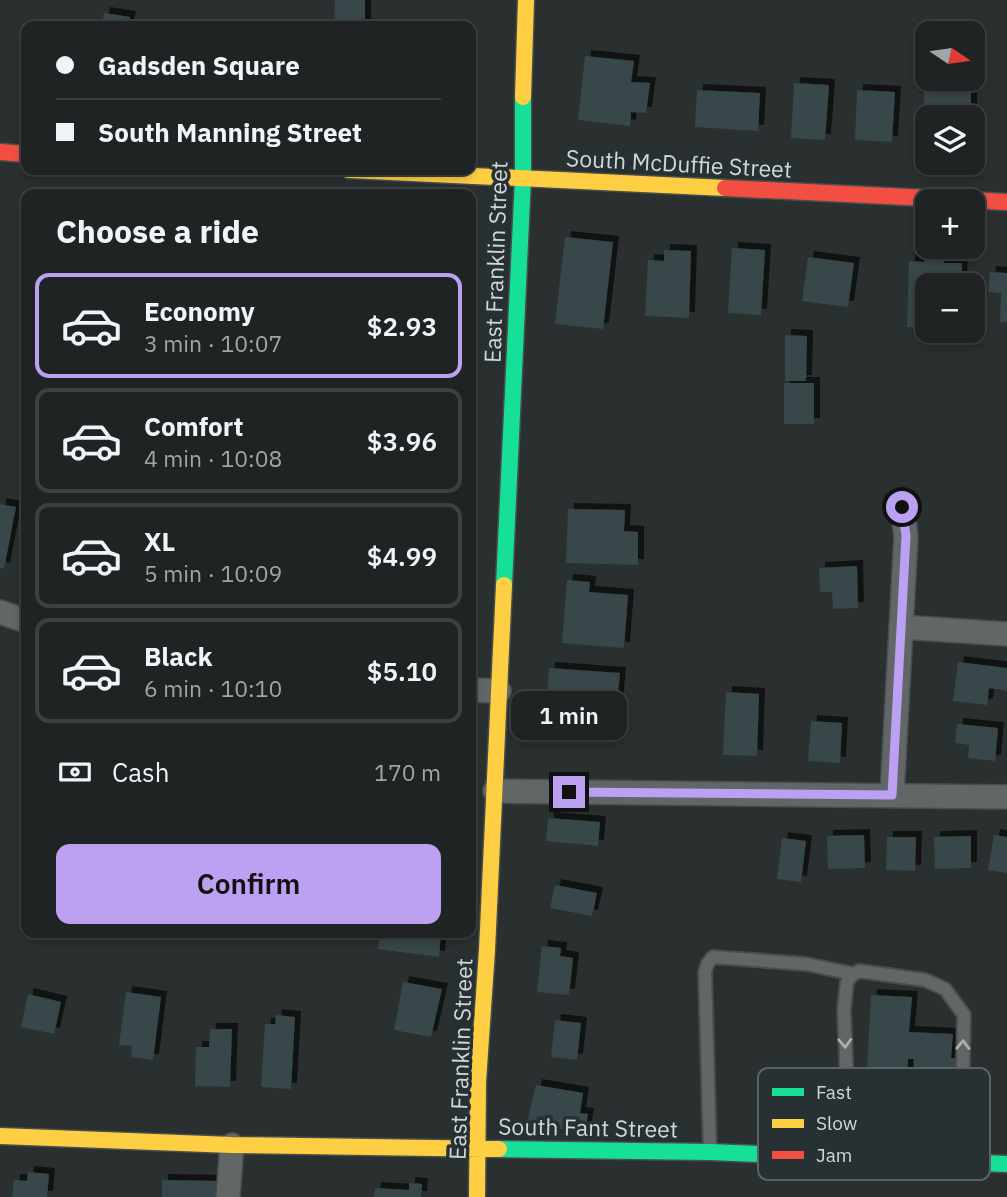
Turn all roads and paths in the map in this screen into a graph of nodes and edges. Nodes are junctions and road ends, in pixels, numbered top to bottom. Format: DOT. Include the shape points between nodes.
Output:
graph roads {
  1 [pos="526,0"];
  2 [pos="0,152"];
  3 [pos="21,154"];
  4 [pos="458,175"];
  5 [pos="523,178"];
  6 [pos="1007,202"];
  7 [pos="902,507"];
  8 [pos="0,612"];
  9 [pos="21,619"];
  10 [pos="901,627"];
  11 [pos="1007,634"];
  12 [pos="476,690"];
  13 [pos="499,691"];
  14 [pos="495,791"];
  15 [pos="892,795"];
  16 [pos="1007,797"];
  17 [pos="854,974"];
  18 [pos="846,1068"];
  19 [pos="963,1068"];
  20 [pos="0,1136"];
  21 [pos="232,1145"];
  22 [pos="480,1147"];
  23 [pos="710,1152"];
  24 [pos="758,1154"];
  25 [pos="228,1197"];
  26 [pos="477,1197"];
  1 -- 5 [label="street, East Franklin Street"];
  2 -- 3 [label="street"];
  4 -- 5 [label="street, South McDuffie Street"];
  5 -- 6 [label="street, South McDuffie Street"];
  5 -- 13 [label="street, East Franklin Street"];
  7 -- 10 [label="street" via="906,536"];
  8 -- 9 [label="street"];
  10 -- 11 [label="street"];
  10 -- 15 [label="street"];
  12 -- 13 [label="street"];
  13 -- 14 [label="street, East Franklin Street"];
  14 -- 15 [label="street"];
  14 -- 22 [label="street, East Franklin Street" via="478,1082"];
  15 -- 16 [label="street"];
  17 -- 18 [label="lane, one-way" via="847,982 844,1009"];
  19 -- 17 [label="lane, one-way" via="964,1014 945,989 925,979"];
  17 -- 23 [label="lane" via="806,964 713,957 708,963"];
  20 -- 21 [label="street, South Fant Street"];
  21 -- 22 [label="street, South Fant Street"];
  21 -- 25 [label="street"];
  22 -- 23 [label="street, South Fant Street"];
  22 -- 26 [label="street, East Franklin Street"];
  23 -- 24 [label="street, South Fant Street"];
}
